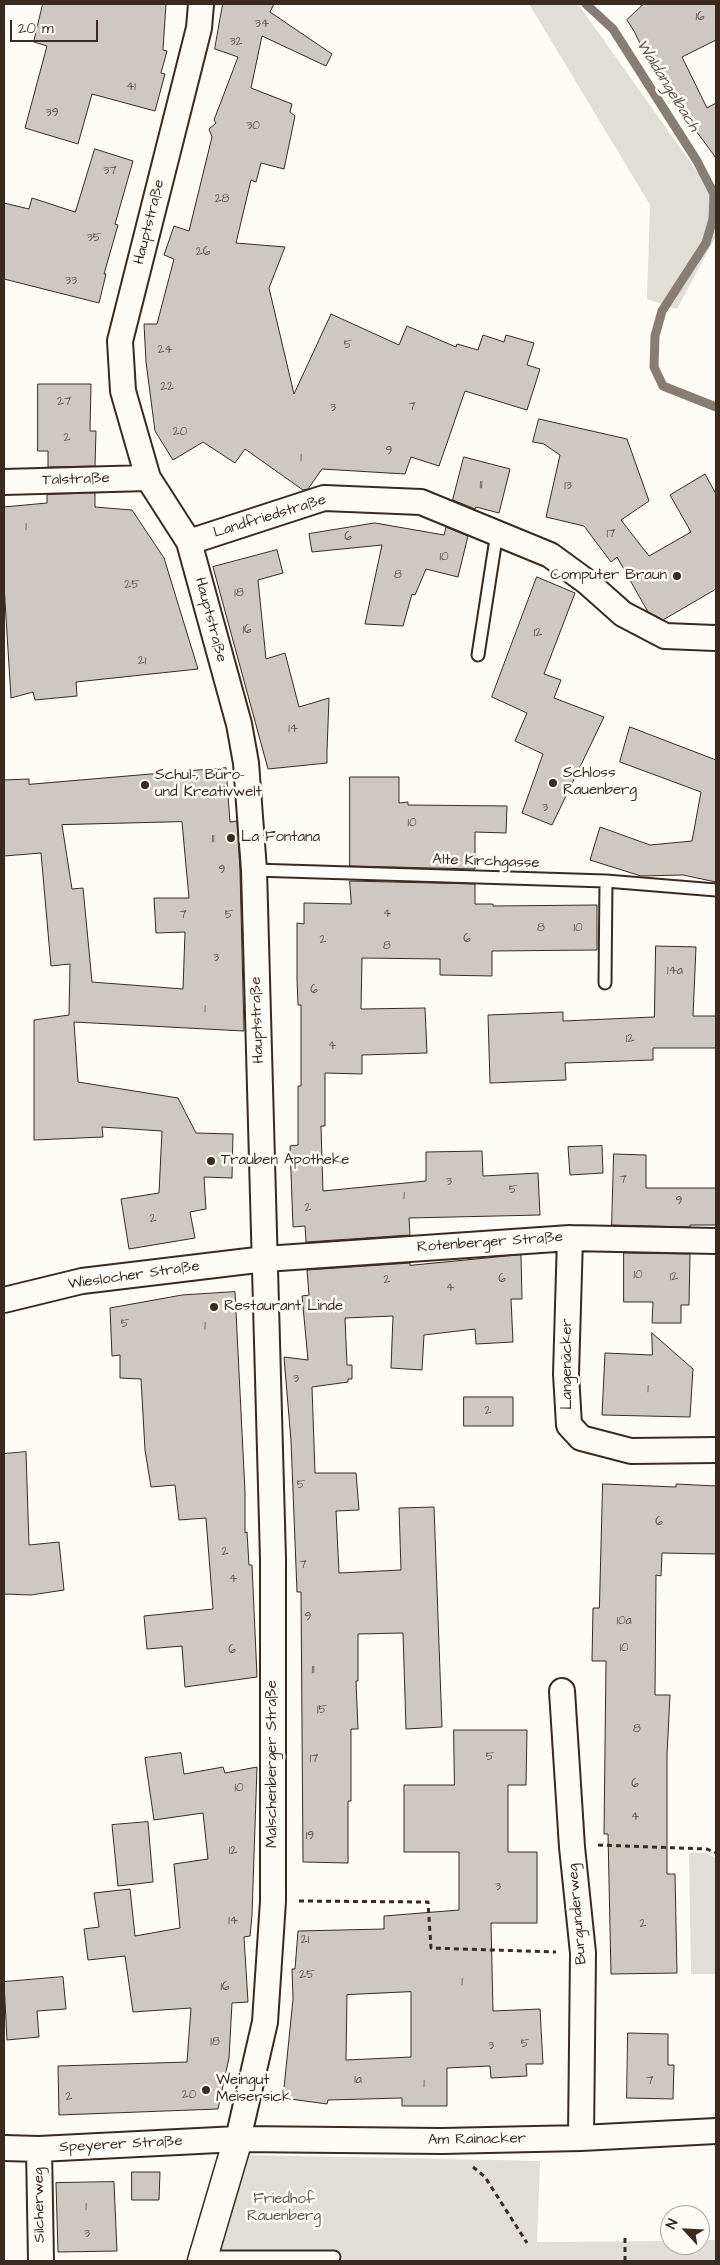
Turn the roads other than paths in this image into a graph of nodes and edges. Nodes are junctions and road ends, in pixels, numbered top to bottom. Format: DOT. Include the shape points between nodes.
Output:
graph roads {
  1 [pos="200,4"];
  2 [pos="148,478"];
  3 [pos="4,482"];
  4 [pos="497,532"];
  5 [pos="189,542"];
  6 [pos="715,638"];
  7 [pos="478,655"];
  8 [pos="254,870"];
  9 [pos="606,881"];
  10 [pos="716,890"];
  11 [pos="605,983"];
  12 [pos="570,1238"];
  13 [pos="716,1241"];
  14 [pos="265,1259"];
  15 [pos="4,1300"];
  16 [pos="716,1450"];
  17 [pos="562,1691"];
  18 [pos="716,2130"];
  19 [pos="581,2138"];
  20 [pos="238,2139"];
  21 [pos="4,2148"];
  22 [pos="39,2149"];
  23 [pos="334,2257"];
  24 [pos="202,2259"];
  25 [pos="41,2261"];
  1 -- 2 [label="street, Hauptstraße" via="199,28 120,341 122,391"];
  2 -- 3 [label="street, Talstraße"];
  2 -- 5 [label="street, Hauptstraße"];
  4 -- 5 [label="street, Landfriedstraße" via="420,502 324,498"];
  4 -- 6 [label="street, Landfriedstraße" via="550,555 623,614 665,636"];
  4 -- 7 [label="lane"];
  5 -- 8 [label="street, Hauptstraße" via="246,763"];
  8 -- 9 [label="lane, Alte Kirchgasse"];
  8 -- 14 [label="street, Hauptstraße"];
  9 -- 10 [label="lane, Alte Kirchgasse"];
  9 -- 11 [label="lane"];
  12 -- 13 [label="street, Rotenberger Straße"];
  12 -- 14 [label="street, Rotenberger Straße"];
  12 -- 16 [label="street, Langenäcker" via="566,1374 569,1426 581,1438 631,1451"];
  14 -- 15 [label="street, Wieslocher Straße" via="82,1281"];
  14 -- 20 [label="street, Malschenberger Straße" via="273,1559 273,1901 265,2022"];
  17 -- 19 [label="street, Burgunderweg" via="582,1953"];
  18 -- 19 [label="street, Am Rainacker"];
  19 -- 20 [label="street, Am Rainacker" via="442,2141"];
  20 -- 22 [label="street, Speyerer Straße"];
  20 -- 24 [label="street, Malschenberger Straße"];
  21 -- 22 [label="street, Speyerer Straße"];
  22 -- 25 [label="street, Silcherweg"];
  23 -- 24 [label="lane"];
}
